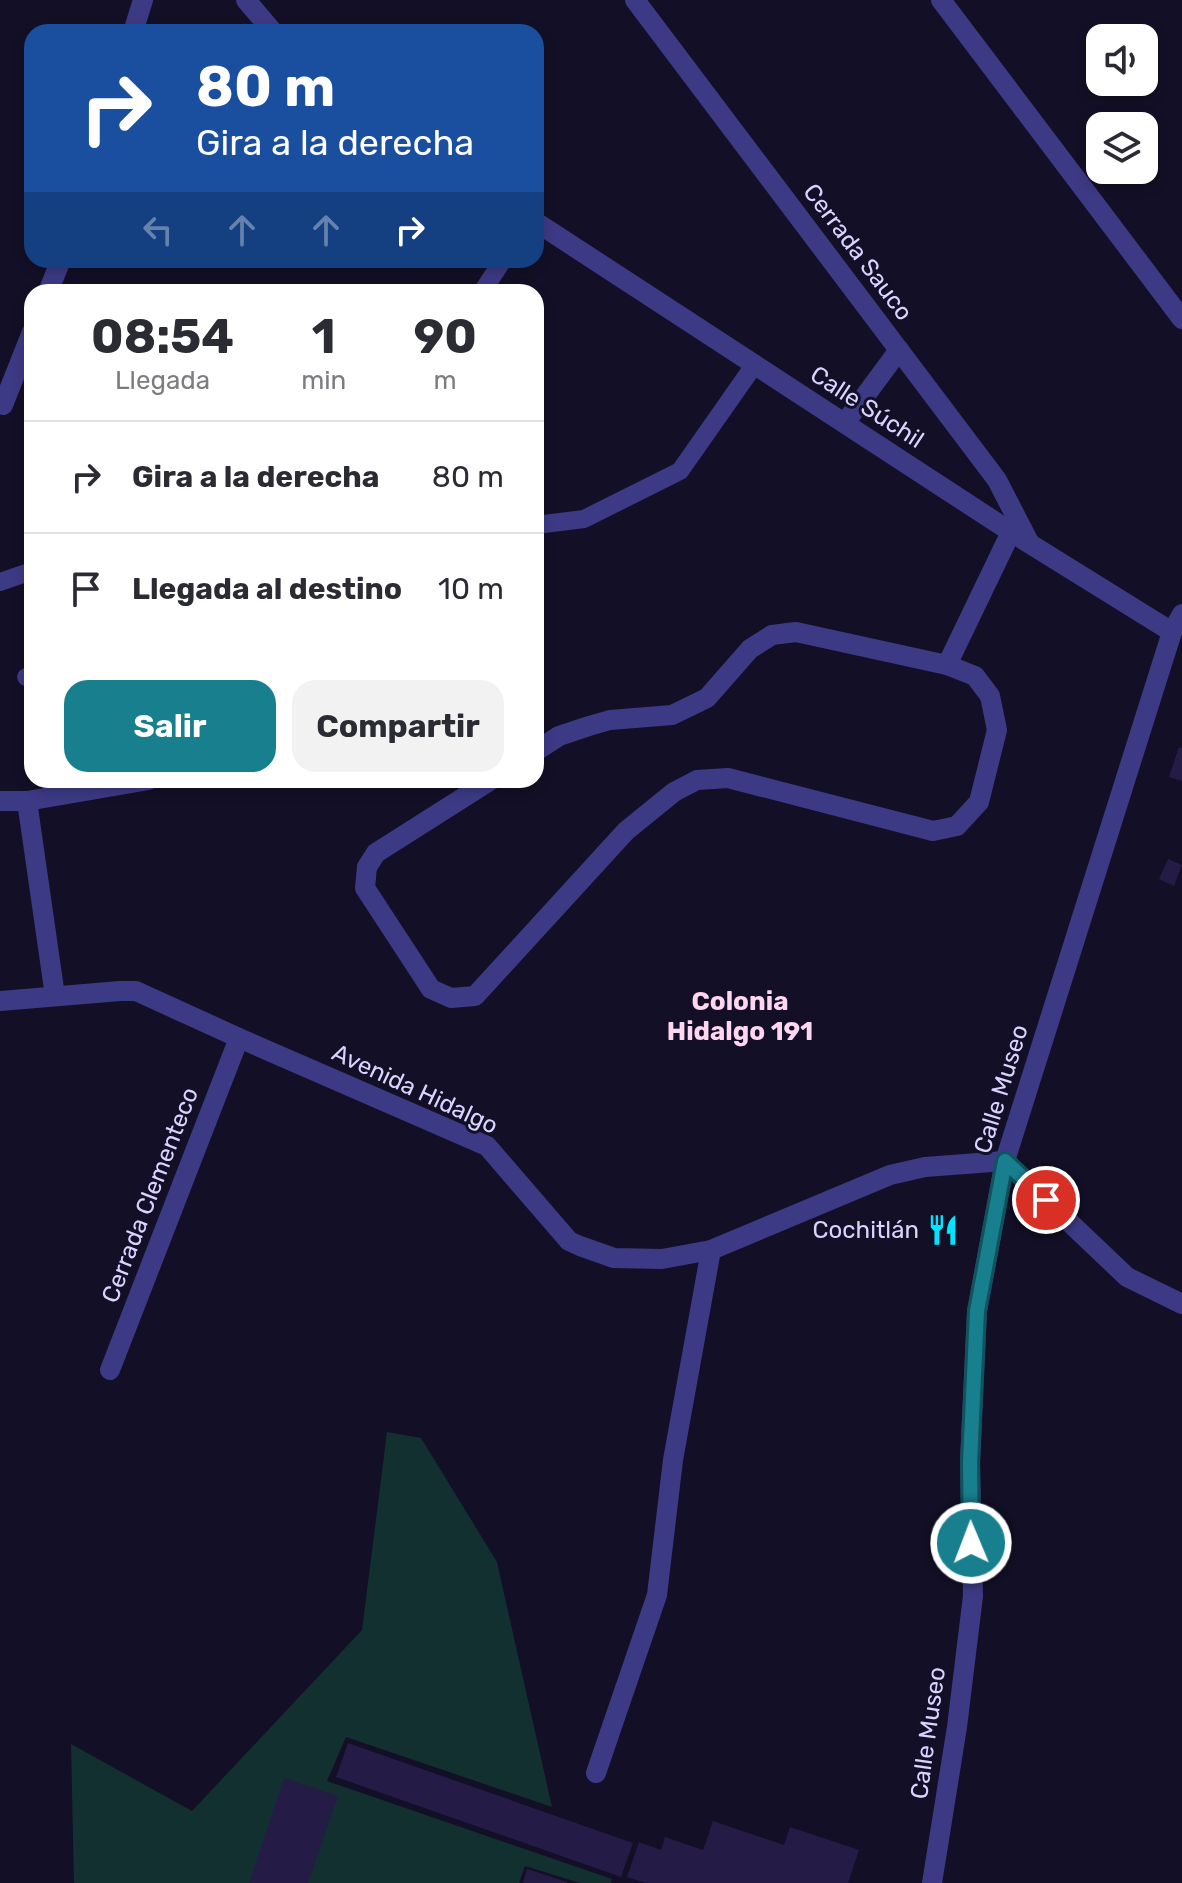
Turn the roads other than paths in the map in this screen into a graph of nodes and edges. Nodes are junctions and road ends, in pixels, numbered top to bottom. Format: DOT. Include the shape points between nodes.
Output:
graph roads {
  1 [pos="143,0"];
  2 [pos="246,0"];
  3 [pos="635,0"];
  4 [pos="941,0"];
  5 [pos="136,24"];
  6 [pos="266,24"];
  7 [pos="544,227"];
  8 [pos="1182,319"];
  9 [pos="899,350"];
  10 [pos="24,352"];
  11 [pos="755,364"];
  12 [pos="3,405"];
  13 [pos="845,423"];
  14 [pos="544,524"];
  15 [pos="1020,537"];
  16 [pos="24,574"];
  17 [pos="0,582"];
  18 [pos="1182,614"];
  19 [pos="1172,632"];
  20 [pos="947,665"];
  21 [pos="544,746"];
  22 [pos="103,788"];
  23 [pos="478,788"];
  24 [pos="0,801"];
  25 [pos="27,801"];
  26 [pos="55,996"];
  27 [pos="0,1001"];
  28 [pos="239,1038"];
  29 [pos="1005,1161"];
  30 [pos="711,1250"];
  31 [pos="1182,1304"];
  32 [pos="110,1370"];
  33 [pos="596,1773"];
  34 [pos="932,1883"];
  1 -- 5 [label="street"];
  2 -- 6 [label="street"];
  3 -- 9 [label="street, Cerrada Sauco"];
  4 -- 8 [label="street"];
  7 -- 11 [label="street, Calle Súchil"];
  9 -- 13 [label="street"];
  9 -- 15 [label="street, Cerrada Sauco" via="997,480"];
  10 -- 12 [label="street"];
  11 -- 13 [label="street, Calle Súchil"];
  11 -- 14 [label="lane" via="680,471 584,519"];
  13 -- 15 [label="street, Calle Súchil"];
  15 -- 19 [label="street, Calle Súchil"];
  15 -- 20 [label="street"];
  16 -- 17 [label="lane"];
  18 -- 19 [label="street, Calle Museo"];
  19 -- 29 [label="street, Calle Museo"];
  20 -- 21 [label="street" via="796,632 772,635 750,649 707,698 672,715 610,720"];
  20 -- 23 [label="street" via="975,676 983,686 997,730 979,802 957,826 933,831 728,778 697,780 626,831 475,996 451,998 431,989 365,888 367,867 376,853"];
  22 -- 25 [label="street"];
  24 -- 25 [label="street"];
  25 -- 26 [label="street"];
  26 -- 27 [label="street, Avenida Hidalgo"];
  26 -- 28 [label="street, Avenida Hidalgo" via="136,991"];
  28 -- 30 [label="street, Avenida Hidalgo" via="487,1146 569,1241 580,1246 614,1258 662,1259"];
  28 -- 32 [label="street, Cerrada Clementeco"];
  29 -- 30 [label="street, Avenida Hidalgo" via="890,1175"];
  29 -- 31 [label="street" via="1127,1277"];
  29 -- 34 [label="street, Calle Museo" via="977,1311 970,1462 973,1596"];
  30 -- 33 [label="street" via="673,1460 657,1595"];
}
